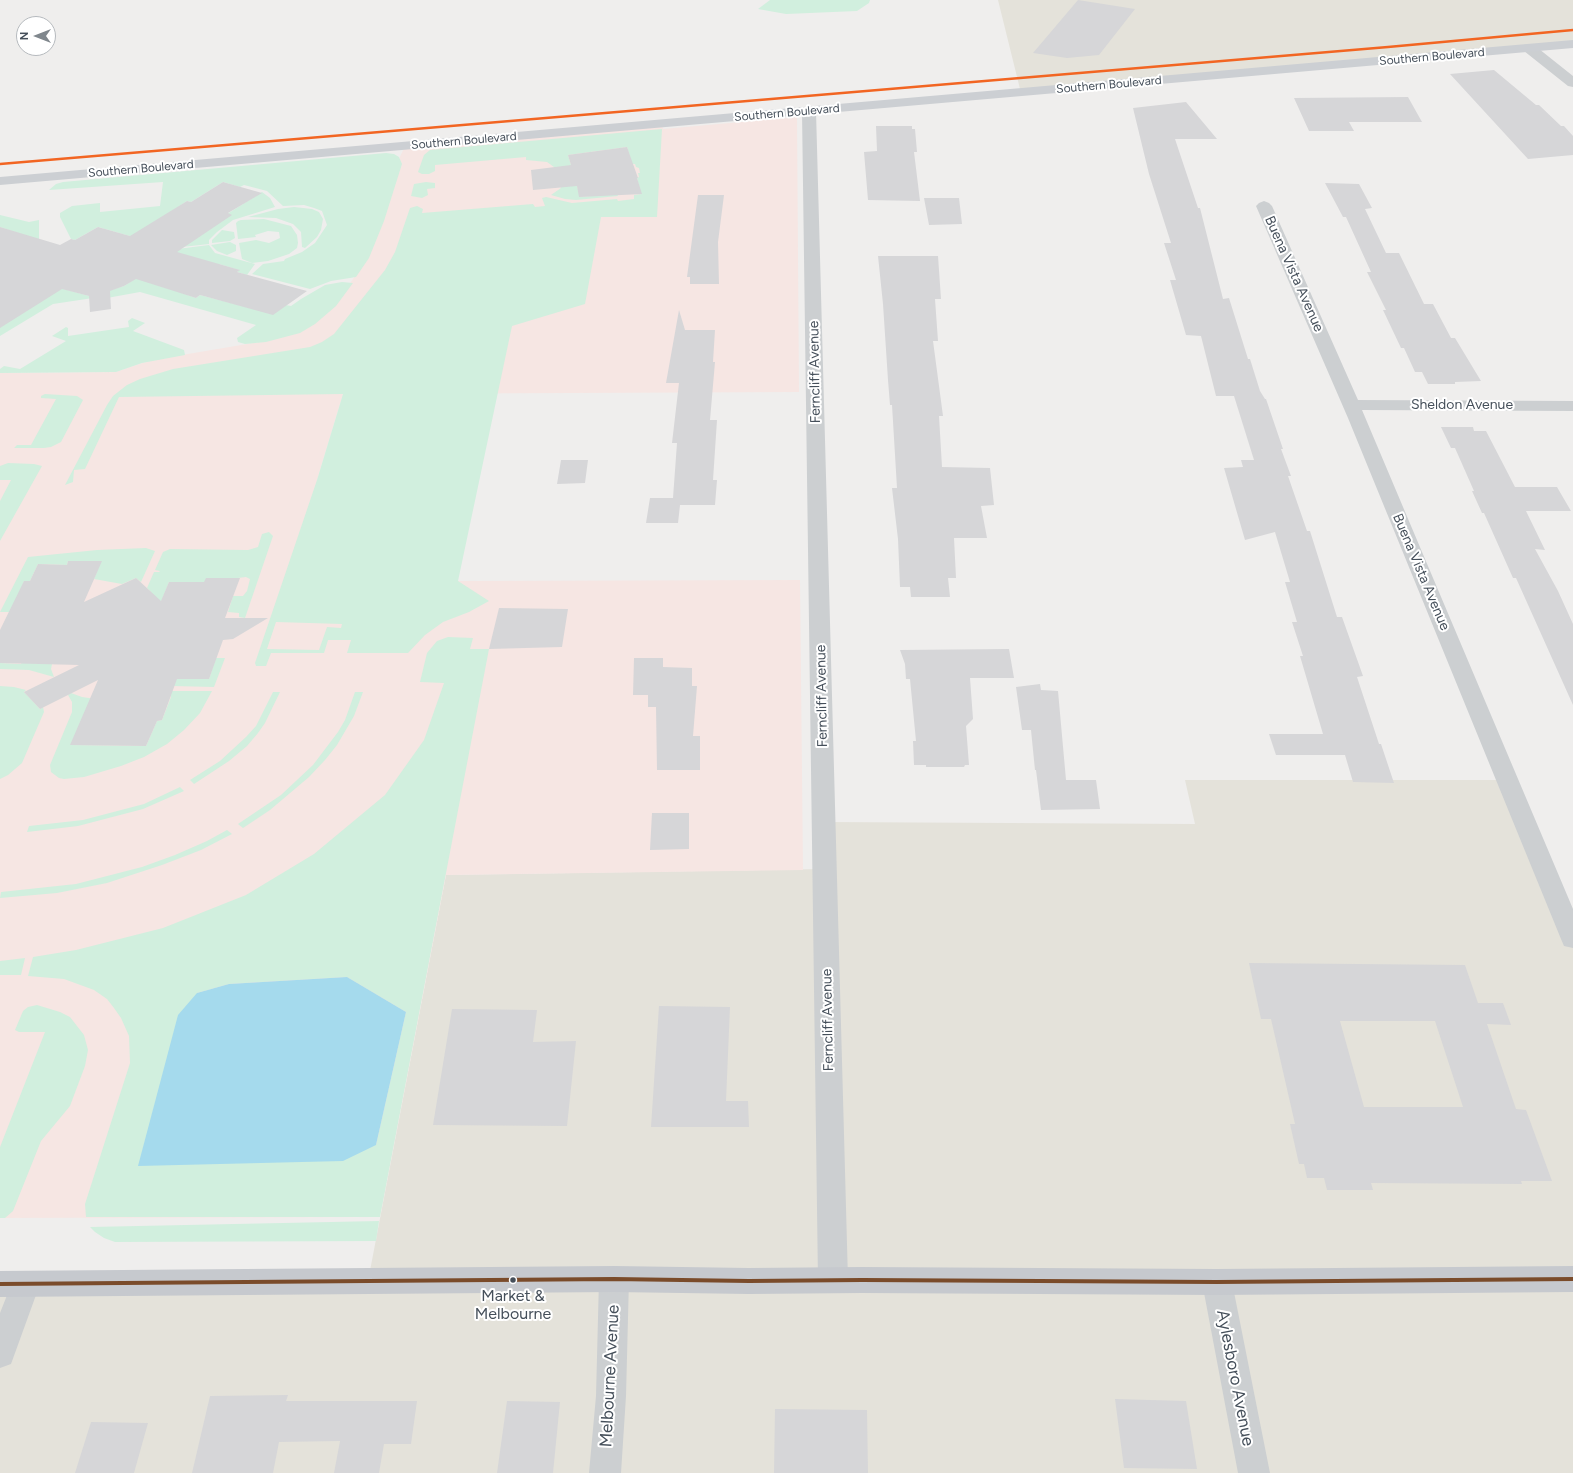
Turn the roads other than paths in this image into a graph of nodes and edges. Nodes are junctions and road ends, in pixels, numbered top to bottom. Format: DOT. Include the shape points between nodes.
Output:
graph roads {
  1 [pos="1573,44"];
  2 [pos="1529,48"];
  3 [pos="1573,83"];
  4 [pos="809,111"];
  5 [pos="0,181"];
  6 [pos="1264,206"];
  7 [pos="1351,405"];
  8 [pos="1573,406"];
  9 [pos="1573,939"];
  10 [pos="614,1279"];
  11 [pos="1573,1279"];
  12 [pos="833,1280"];
  13 [pos="1217,1282"];
  14 [pos="12,1284"];
  15 [pos="0,1354"];
  16 [pos="605,1473"];
  17 [pos="1254,1473"];
  1 -- 2 [label="street, Southern Boulevard"];
  2 -- 3 [label="street"];
  2 -- 4 [label="street, Southern Boulevard"];
  4 -- 5 [label="street, Southern Boulevard"];
  4 -- 12 [label="street, Ferncliff Avenue"];
  6 -- 7 [label="street, Buena Vista Avenue"];
  7 -- 8 [label="street, Sheldon Avenue"];
  7 -- 9 [label="street, Buena Vista Avenue"];
  10 -- 12 [label="main road" via="749,1282"];
  10 -- 14 [label="main road"];
  10 -- 16 [label="street, Melbourne Avenue" via="611,1396"];
  11 -- 13 [label="main road"];
  12 -- 13 [label="main road"];
  13 -- 17 [label="street, Aylesboro Avenue"];
  14 -- 15 [label="street"];
}
